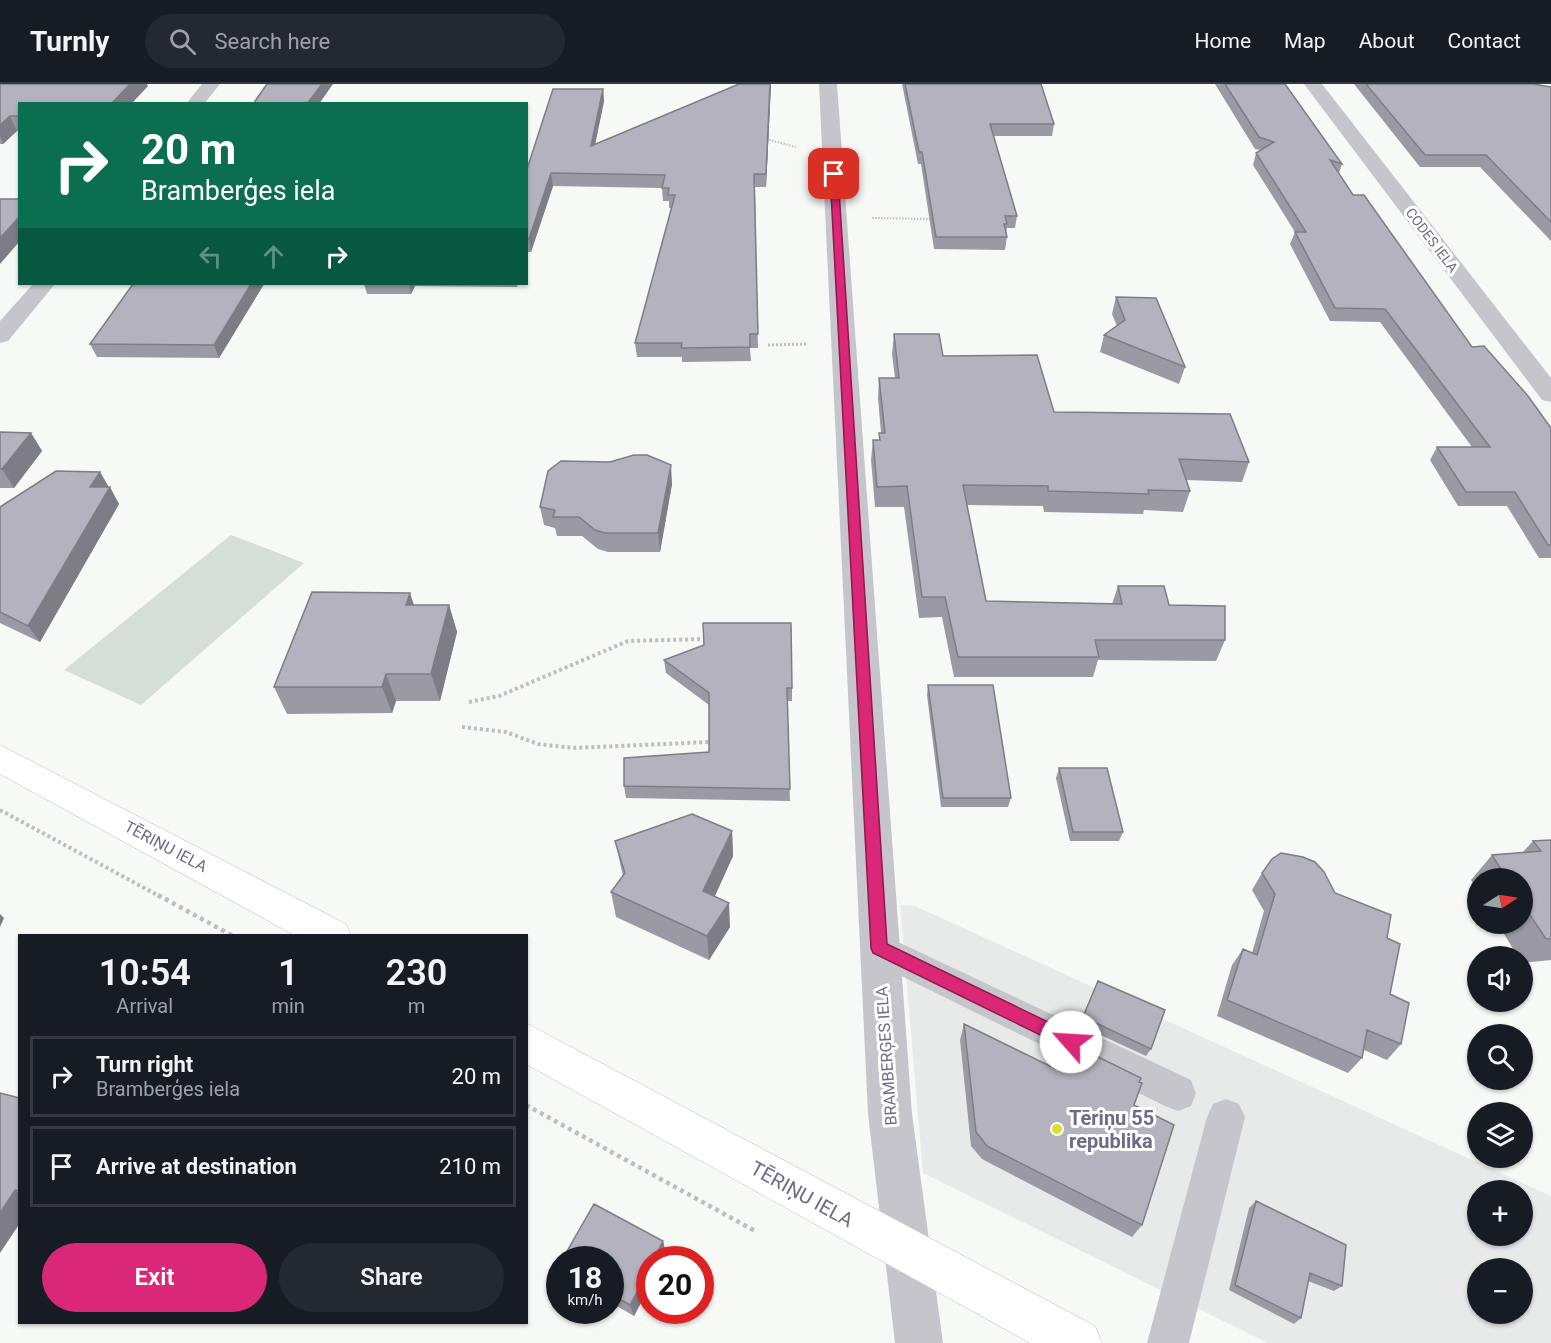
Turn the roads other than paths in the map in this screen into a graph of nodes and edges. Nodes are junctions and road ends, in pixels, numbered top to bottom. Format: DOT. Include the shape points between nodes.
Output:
graph roads {
  1 [pos="211,84"];
  2 [pos="828,84"];
  3 [pos="1313,84"];
  4 [pos="196,102"];
  5 [pos="43,285"];
  6 [pos="0,336"];
  7 [pos="1551,395"];
  8 [pos="0,758"];
  9 [pos="328,934"];
  10 [pos="879,948"];
  11 [pos="528,1043"];
  12 [pos="1178,1094"];
  13 [pos="1226,1117"];
  14 [pos="906,1250"];
  15 [pos="919,1343"];
  16 [pos="1078,1343"];
  17 [pos="1168,1343"];
  1 -- 4 [label="street"];
  2 -- 10 [label="street, BRAMBERĢES IELA"];
  3 -- 7 [label="street, CODES IELA"];
  5 -- 6 [label="street"];
  8 -- 9 [label="main road, TĒRIŅU IELA"];
  10 -- 12 [label="lane"];
  10 -- 14 [label="street, BRAMBERĢES IELA" via="891,1130"];
  11 -- 14 [label="main road, TĒRIŅU IELA"];
  13 -- 17 [label="lane"];
  14 -- 15 [label="street, BRAMBERĢES IELA"];
  14 -- 16 [label="main road, TĒRIŅU IELA"];
}
